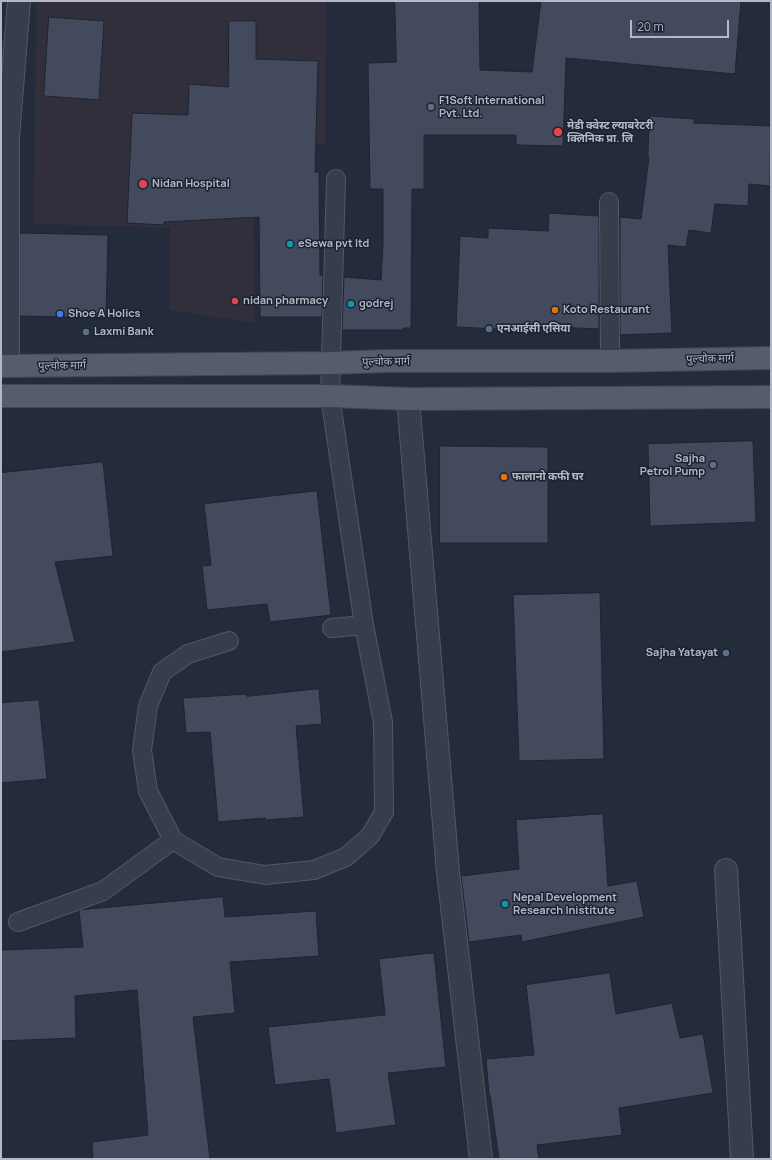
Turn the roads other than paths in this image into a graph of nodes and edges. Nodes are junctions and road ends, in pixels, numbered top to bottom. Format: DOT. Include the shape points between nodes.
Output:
graph roads {
  1 [pos="19,1"];
  2 [pos="336,179"];
  3 [pos="609,202"];
  4 [pos="771,358"];
  5 [pos="610,361"];
  6 [pos="330,363"];
  7 [pos="4,366"];
  8 [pos="1,396"];
  9 [pos="330,396"];
  10 [pos="771,397"];
  11 [pos="408,398"];
  12 [pos="364,625"];
  13 [pos="332,628"];
  14 [pos="229,642"];
  15 [pos="173,840"];
  16 [pos="726,870"];
  17 [pos="18,922"];
  18 [pos="480,1159"];
  19 [pos="742,1159"];
  1 -- 7 [label="street" via="8,137"];
  2 -- 6 [label="lane"];
  3 -- 5 [label="lane"];
  4 -- 5 [label="main road, पुल्चोक मार्ग"];
  5 -- 6 [label="main road, पुल्चोक मार्ग"];
  6 -- 7 [label="main road, पुल्चोक मार्ग"];
  6 -- 9 [label="lane"];
  8 -- 9 [label="main road"];
  9 -- 11 [label="main road"];
  9 -- 12 [label="lane"];
  10 -- 11 [label="main road"];
  11 -- 18 [label="street" via="448,872"];
  12 -- 13 [label="lane"];
  12 -- 15 [label="lane" via="383,722 384,812 370,836 346,857 314,870 265,875 218,867"];
  14 -- 15 [label="lane" via="188,654 162,672 148,706 142,750 148,791"];
  15 -- 17 [label="lane" via="102,891"];
  16 -- 19 [label="street"];
}
